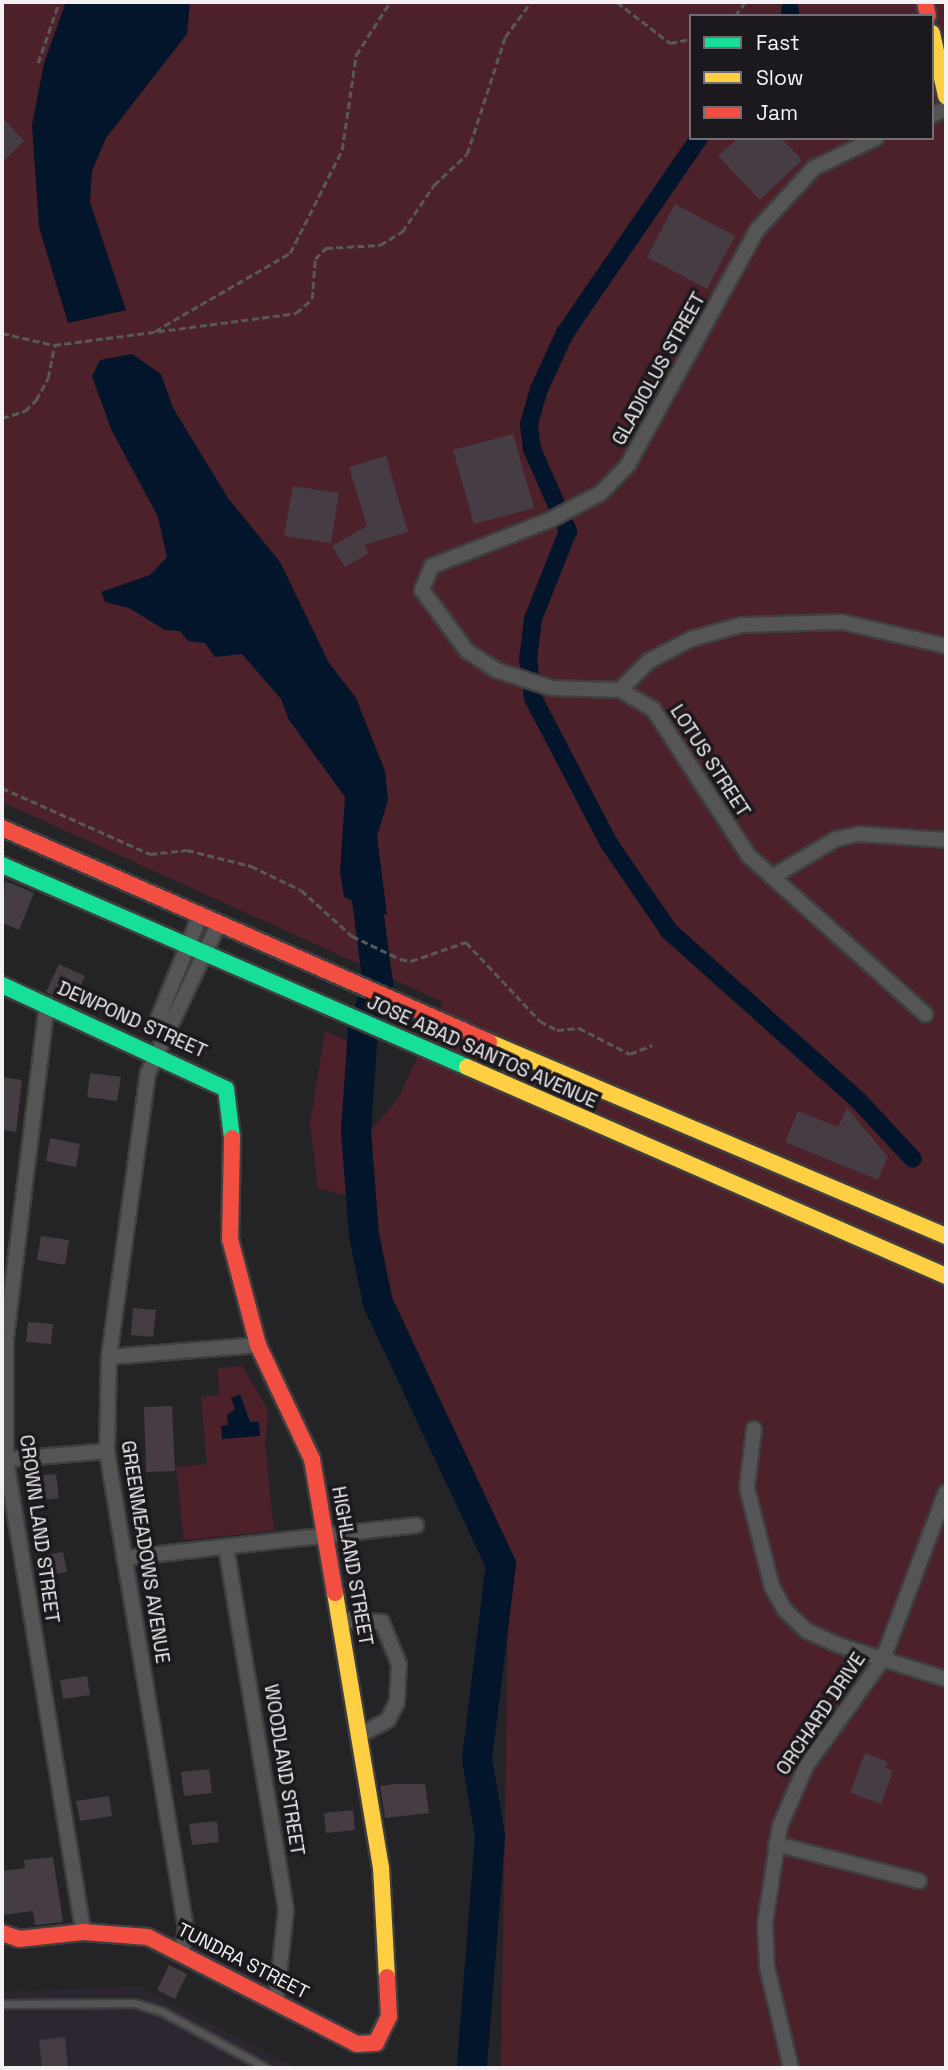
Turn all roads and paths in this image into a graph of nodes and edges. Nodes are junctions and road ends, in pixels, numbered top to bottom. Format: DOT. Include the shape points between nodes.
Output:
graph roads {
  1 [pos="59,2"];
  2 [pos="390,2"];
  3 [pos="531,2"];
  4 [pos="617,2"];
  5 [pos="689,39"];
  6 [pos="934,42"];
  7 [pos="38,63"];
  8 [pos="946,96"];
  9 [pos="872,140"];
  10 [pos="152,332"];
  11 [pos="2,333"];
  12 [pos="54,345"];
  13 [pos="2,418"];
  14 [pos="432,566"];
  15 [pos="946,646"];
  16 [pos="620,690"];
  17 [pos="2,788"];
  18 [pos="2,828"];
  19 [pos="946,840"];
  20 [pos="2,865"];
  21 [pos="772,877"];
  22 [pos="199,918"];
  23 [pos="218,927"];
  24 [pos="188,948"];
  25 [pos="205,955"];
  26 [pos="2,985"];
  27 [pos="47,1004"];
  28 [pos="925,1014"];
  29 [pos="162,1036"];
  30 [pos="652,1045"];
  31 [pos="154,1054"];
  32 [pos="232,1107"];
  33 [pos="946,1236"];
  34 [pos="946,1276"];
  35 [pos="258,1345"];
  36 [pos="109,1357"];
  37 [pos="754,1429"];
  38 [pos="107,1451"];
  39 [pos="4,1460"];
  40 [pos="946,1479"];
  41 [pos="946,1492"];
  42 [pos="938,1513"];
  43 [pos="416,1525"];
  44 [pos="325,1536"];
  45 [pos="226,1547"];
  46 [pos="124,1558"];
  47 [pos="340,1620"];
  48 [pos="883,1659"];
  49 [pos="946,1679"];
  50 [pos="360,1735"];
  51 [pos="776,1844"];
  52 [pos="919,1881"];
  53 [pos="83,1932"];
  54 [pos="2,1933"];
  55 [pos="182,1950"];
  56 [pos="276,2001"];
  57 [pos="2,2004"];
  58 [pos="376,2043"];
  59 [pos="266,2068"];
  60 [pos="791,2068"];
  1 -- 7 [label="path"];
  2 -- 10 [label="path" via="356,55 342,150 290,253"];
  3 -- 10 [label="path" via="505,37 467,153 434,185 402,232 380,245 327,248 315,259 312,299 296,313"];
  4 -- 5 [label="path" via="670,43"];
  6 -- 8 [label="main road"];
  9 -- 14 [label="street, GLADIOLUS STREET" via="814,168 757,230 628,465 601,493 550,520"];
  10 -- 12 [label="path"];
  11 -- 12 [label="path"];
  12 -- 13 [label="path" via="48,378 36,400 25,411"];
  14 -- 16 [label="street, LOTUS STREET" via="422,590 427,603 467,651 496,670 551,688"];
  15 -- 16 [label="street" via="842,622 741,625 691,639 649,661"];
  16 -- 21 [label="street, LOTUS STREET" via="653,709 749,856"];
  17 -- 30 [label="path" via="150,854 187,850 251,866 300,890 352,936 400,959 411,961 466,942 540,1021 557,1030 579,1028 630,1054"];
  18 -- 22 [label="main road, JOSE ABAD SANTOS AVENUE"];
  19 -- 21 [label="street" via="859,834 836,839"];
  20 -- 24 [label="main road, JOSE ABAD SANTOS AVENUE"];
  21 -- 28 [label="street, LOTUS STREET"];
  22 -- 23 [label="main road, JOSE ABAD SANTOS AVENUE"];
  22 -- 24 [label="street, GREENMEADOWS AVENUE"];
  23 -- 25 [label="street, GREENMEADOWS AVENUE"];
  23 -- 33 [label="main road, JOSE ABAD SANTOS AVENUE"];
  24 -- 25 [label="main road, JOSE ABAD SANTOS AVENUE"];
  24 -- 29 [label="street, GREENMEADOWS AVENUE" via="158,1019"];
  25 -- 29 [label="street, GREENMEADOWS AVENUE" via="174,1026"];
  25 -- 34 [label="main road, JOSE ABAD SANTOS AVENUE"];
  26 -- 27 [label="main road, DEWPOND STREET"];
  27 -- 31 [label="main road, DEWPOND STREET"];
  27 -- 39 [label="street, CROWN LAND STREET" via="6,1336"];
  29 -- 31 [label="street, GREENMEADOWS AVENUE"];
  31 -- 32 [label="main road, DEWPOND STREET" via="209,1077 226,1089"];
  31 -- 36 [label="street, GREENMEADOWS AVENUE"];
  32 -- 35 [label="main road, HIGHLAND STREET" via="230,1240"];
  35 -- 36 [label="street"];
  35 -- 44 [label="main road, HIGHLAND STREET" via="312,1459"];
  36 -- 38 [label="street, GREENMEADOWS AVENUE"];
  37 -- 48 [label="street" via="747,1488 772,1587 785,1611 807,1632"];
  38 -- 39 [label="street"];
  38 -- 46 [label="street, GREENMEADOWS AVENUE"];
  39 -- 53 [label="street, CROWN LAND STREET"];
  40 -- 42 [label="street, ORCHARD DRIVE"];
  41 -- 42 [label="street, ORCHARD DRIVE"];
  42 -- 48 [label="street, ORCHARD DRIVE"];
  43 -- 44 [label="street"];
  44 -- 45 [label="street"];
  44 -- 47 [label="main road, HIGHLAND STREET"];
  45 -- 46 [label="street"];
  45 -- 56 [label="street, WOODLAND STREET" via="286,1910"];
  46 -- 55 [label="street, GREENMEADOWS AVENUE" via="186,1929"];
  47 -- 50 [label="main road, HIGHLAND STREET"];
  47 -- 50 [label="street" via="382,1622 399,1664 397,1702 388,1720"];
  48 -- 49 [label="street"];
  48 -- 51 [label="street, ORCHARD DRIVE" via="806,1766"];
  50 -- 58 [label="main road, HIGHLAND STREET" via="381,1867 389,2002 385,2033"];
  51 -- 52 [label="street"];
  51 -- 60 [label="street, ORCHARD DRIVE" via="765,1923 767,1967"];
  53 -- 54 [label="main road, TUNDRA STREET" via="19,1939"];
  53 -- 55 [label="main road, TUNDRA STREET" via="148,1937"];
  55 -- 56 [label="main road, TUNDRA STREET"];
  56 -- 58 [label="main road, TUNDRA STREET" via="357,2044"];
  57 -- 59 [label="lane" via="134,2003 161,2011"];
}
